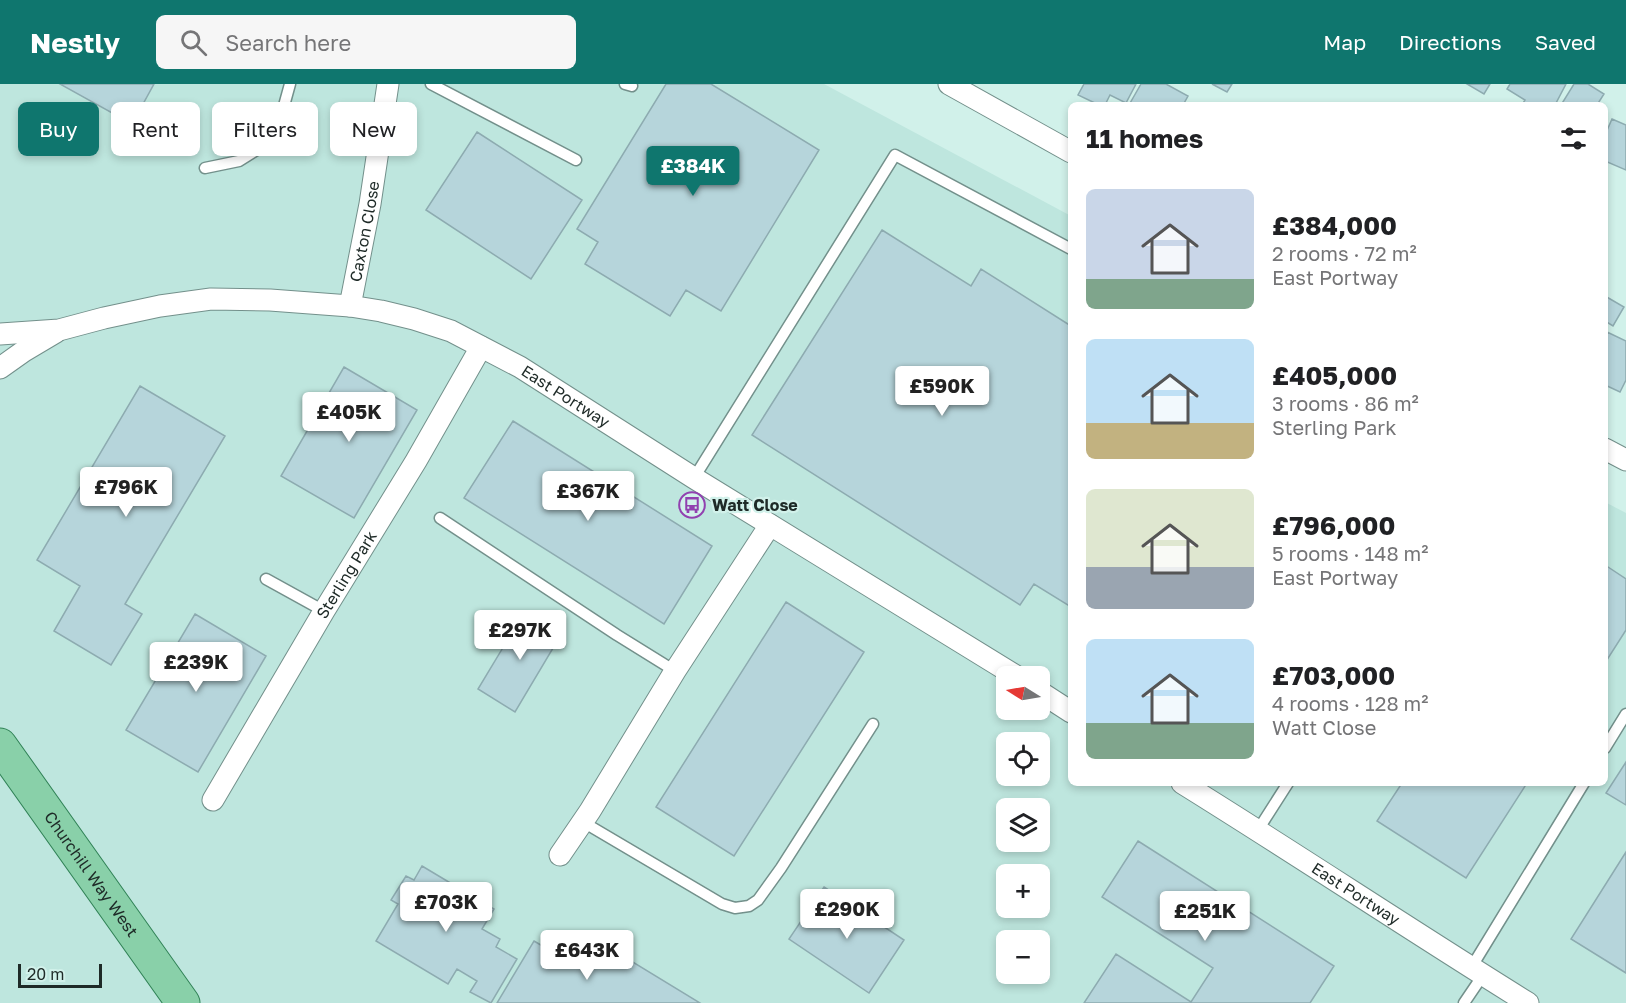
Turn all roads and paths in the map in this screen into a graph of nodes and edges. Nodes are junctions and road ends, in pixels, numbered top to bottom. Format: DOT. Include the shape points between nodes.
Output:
graph roads {
  1 [pos="290,84"];
  2 [pos="388,84"];
  3 [pos="431,84"];
  4 [pos="949,84"];
  5 [pos="1068,150"];
  6 [pos="576,160"];
  7 [pos="205,168"];
  8 [pos="1068,247"];
  9 [pos="350,306"];
  10 [pos="59,330"];
  11 [pos="0,334"];
  12 [pos="481,347"];
  13 [pos="0,369"];
  14 [pos="1608,451"];
  15 [pos="1626,460"];
  16 [pos="694,478"];
  17 [pos="440,518"];
  18 [pos="770,525"];
  19 [pos="266,579"];
  20 [pos="324,611"];
  21 [pos="1000,666"];
  22 [pos="675,670"];
  23 [pos="1050,698"];
  24 [pos="1068,710"];
  25 [pos="1626,714"];
  26 [pos="873,724"];
  27 [pos="1608,743"];
  28 [pos="0,745"];
  29 [pos="1187,786"];
  30 [pos="1286,786"];
  31 [pos="1582,786"];
  32 [pos="213,800"];
  33 [pos="583,822"];
  34 [pos="1258,830"];
  35 [pos="560,855"];
  36 [pos="1477,971"];
  37 [pos="183,1003"];
  38 [pos="1464,1003"];
  39 [pos="1528,1003"];
  1 -- 7 [label="lane" via="271,141 239,161"];
  2 -- 9 [label="street, Caxton Close"];
  3 -- 6 [label="lane"];
  4 -- 5 [label="street"];
  8 -- 16 [label="lane" via="895,155"];
  9 -- 10 [label="street, East Portway" via="211,299 160,306"];
  9 -- 12 [label="street, East Portway" via="414,319 451,331"];
  10 -- 11 [label="street"];
  10 -- 13 [label="street"];
  12 -- 16 [label="street, East Portway" via="520,367"];
  12 -- 20 [label="street, Sterling Park"];
  14 -- 15 [label="street"];
  16 -- 18 [label="street, East Portway"];
  17 -- 22 [label="lane"];
  18 -- 21 [label="street, East Portway"];
  18 -- 22 [label="street"];
  19 -- 20 [label="lane"];
  20 -- 32 [label="street, Sterling Park"];
  22 -- 33 [label="street"];
  23 -- 24 [label="street"];
  25 -- 27 [label="lane"];
  26 -- 33 [label="lane" via="781,868 759,900 749,906 735,908 722,904"];
  28 -- 37 [label="main road, Churchill Way West"];
  29 -- 34 [label="street, East Portway"];
  30 -- 34 [label="lane"];
  31 -- 36 [label="lane"];
  33 -- 35 [label="street"];
  34 -- 36 [label="street, East Portway"];
  36 -- 38 [label="lane"];
  36 -- 39 [label="street, East Portway"];
}
